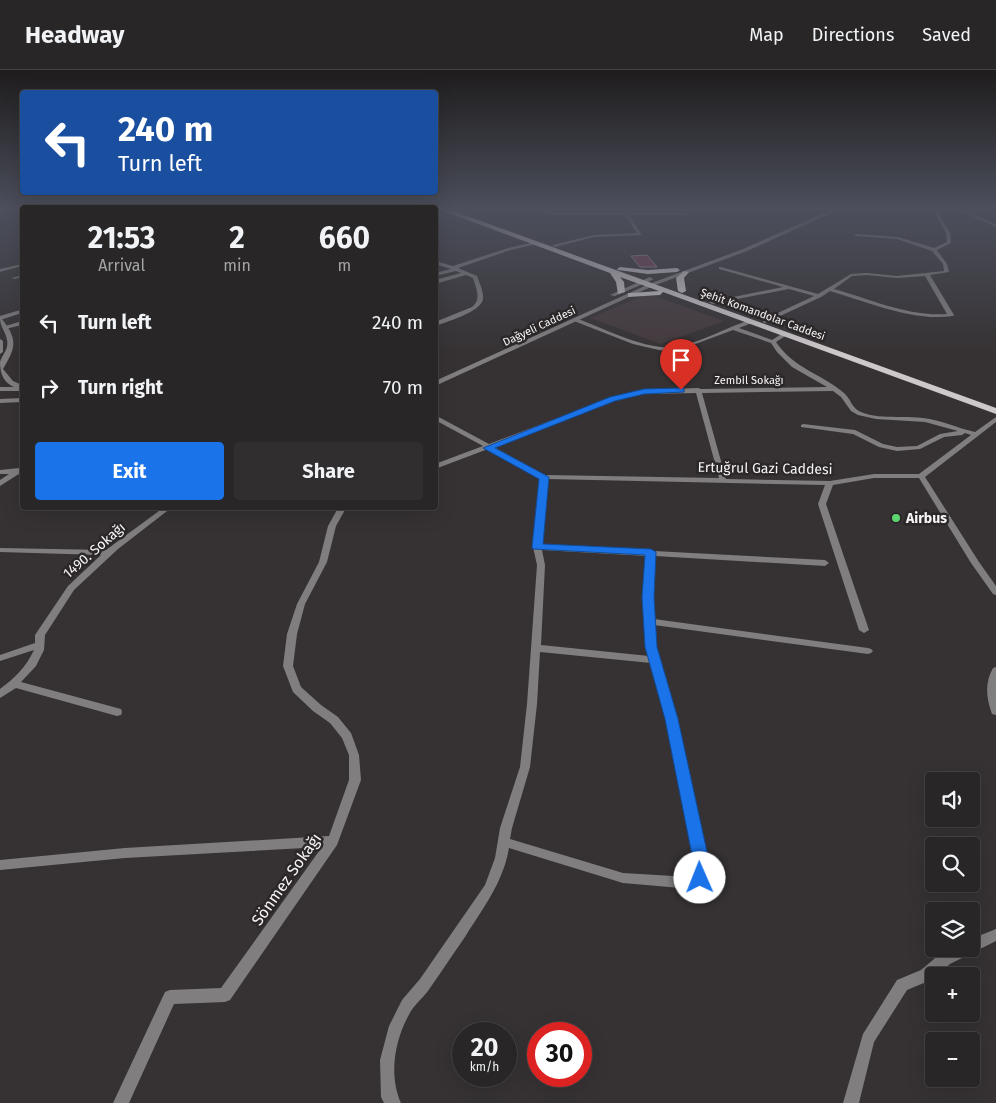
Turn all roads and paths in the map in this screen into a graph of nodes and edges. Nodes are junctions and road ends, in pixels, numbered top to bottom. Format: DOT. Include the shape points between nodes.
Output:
graph roads {
  1 [pos="489,256"];
  2 [pos="575,256"];
  3 [pos="581,256"];
  4 [pos="715,256"];
  5 [pos="728,256"];
  6 [pos="938,256"];
  7 [pos="438,263"];
  8 [pos="20,266"];
  9 [pos="454,268"];
  10 [pos="721,268"];
  11 [pos="616,270"];
  12 [pos="677,270"];
  13 [pos="0,271"];
  14 [pos="467,272"];
  15 [pos="686,272"];
  16 [pos="438,274"];
  17 [pos="926,274"];
  18 [pos="20,276"];
  19 [pos="14,278"];
  20 [pos="438,281"];
  21 [pos="650,282"];
  22 [pos="790,288"];
  23 [pos="829,289"];
  24 [pos="621,292"];
  25 [pos="679,293"];
  26 [pos="631,295"];
  27 [pos="819,296"];
  28 [pos="712,302"];
  29 [pos="20,311"];
  30 [pos="0,319"];
  31 [pos="576,320"];
  32 [pos="765,321"];
  33 [pos="750,322"];
  34 [pos="20,323"];
  35 [pos="438,323"];
  36 [pos="5,327"];
  37 [pos="732,328"];
  38 [pos="785,334"];
  39 [pos="0,341"];
  40 [pos="773,342"];
  41 [pos="0,352"];
  42 [pos="0,370"];
  43 [pos="438,375"];
  44 [pos="438,383"];
  45 [pos="20,387"];
  46 [pos="0,388"];
  47 [pos="20,388"];
  48 [pos="833,389"];
  49 [pos="698,390"];
  50 [pos="20,400"];
  51 [pos="0,401"];
  52 [pos="996,404"];
  53 [pos="996,411"];
  54 [pos="438,419"];
  55 [pos="994,422"];
  56 [pos="803,426"];
  57 [pos="965,432"];
  58 [pos="977,434"];
  59 [pos="488,448"];
  60 [pos="438,466"];
  61 [pos="20,470"];
  62 [pos="20,471"];
  63 [pos="0,472"];
  64 [pos="922,476"];
  65 [pos="544,477"];
  66 [pos="723,481"];
  67 [pos="830,483"];
  68 [pos="0,484"];
  69 [pos="164,510"];
  70 [pos="341,510"];
  71 [pos="537,547"];
  72 [pos="0,550"];
  73 [pos="651,552"];
  74 [pos="110,553"];
  75 [pos="825,563"];
  76 [pos="996,592"];
  77 [pos="649,621"];
  78 [pos="864,630"];
  79 [pos="40,645"];
  80 [pos="535,648"];
  81 [pos="868,651"];
  82 [pos="0,658"];
  83 [pos="655,660"];
  84 [pos="996,670"];
  85 [pos="14,684"];
  86 [pos="0,694"];
  87 [pos="996,710"];
  88 [pos="117,712"];
  89 [pos="333,842"];
  90 [pos="504,842"];
  91 [pos="0,865"];
  92 [pos="996,935"];
  93 [pos="980,942"];
  94 [pos="949,957"];
  95 [pos="122,1103"];
  96 [pos="393,1103"];
  97 [pos="851,1103"];
  1 -- 9 [label="street"];
  2 -- 11 [label="main road, Şehit Komandolar Caddesi"];
  3 -- 11 [label="main road, Şehit Komandolar Caddesi"];
  4 -- 12 [label="street"];
  5 -- 15 [label="street"];
  6 -- 17 [label="street" via="947,271"];
  7 -- 9 [label="street"];
  8 -- 13 [label="street"];
  9 -- 14 [label="street"];
  9 -- 16 [label="street"];
  10 -- 22 [label="street"];
  11 -- 12 [label="main road"];
  11 -- 21 [label="main road, Şehit Komandolar Caddesi"];
  11 -- 24 [label="main road"];
  12 -- 21 [label="street"];
  14 -- 20 [label="street"];
  14 -- 35 [label="street" via="475,277 479,304"];
  15 -- 21 [label="street"];
  15 -- 25 [label="main road" via="680,278"];
  17 -- 23 [label="street" via="897,277 854,275"];
  17 -- 23 [label="street" via="951,315 915,314"];
  18 -- 19 [label="street"];
  21 -- 24 [label="street, Dağyeli Caddesi"];
  21 -- 25 [label="main road, Şehit Komandolar Caddesi"];
  21 -- 26 [label="street, Dağyeli Caddesi"];
  22 -- 27 [label="street"];
  22 -- 28 [label="street"];
  23 -- 27 [label="street"];
  24 -- 43 [label="street, Dağyeli Caddesi"];
  25 -- 26 [label="main road"];
  25 -- 28 [label="main road, Şehit Komandolar Caddesi"];
  25 -- 33 [label="main road, Şehit Komandolar Caddesi"];
  26 -- 31 [label="street, Dağyeli Caddesi"];
  27 -- 32 [label="street"];
  28 -- 32 [label="main road, Şehit Komandolar Caddesi"];
  29 -- 30 [label="street"];
  30 -- 36 [label="street"];
  31 -- 37 [label="street" via="658,348 670,349"];
  31 -- 44 [label="street, Dağyeli Caddesi"];
  32 -- 52 [label="main road, Şehit Komandolar Caddesi"];
  33 -- 37 [label="street"];
  33 -- 38 [label="main road, Şehit Komandolar Caddesi"];
  34 -- 36 [label="street"];
  36 -- 42 [label="street" via="12,342 11,351"];
  37 -- 40 [label="street"];
  38 -- 40 [label="street"];
  38 -- 53 [label="main road, Şehit Komandolar Caddesi"];
  39 -- 41 [label="street"];
  40 -- 48 [label="street" via="778,352 802,372"];
  42 -- 45 [label="street" via="10,383"];
  46 -- 47 [label="street"];
  48 -- 49 [label="street, Zembil Sokağı"];
  48 -- 57 [label="street" via="841,393 850,409 857,414 923,419"];
  49 -- 59 [label="street, Zembil Sokağı" via="644,392 612,399"];
  49 -- 66 [label="street"];
  50 -- 51 [label="street"];
  54 -- 59 [label="street"];
  55 -- 58 [label="street"];
  56 -- 57 [label="street" via="856,432 881,446 898,449 918,448 942,435"];
  57 -- 58 [label="street"];
  58 -- 64 [label="street"];
  59 -- 60 [label="street, Zembil Sokağı"];
  59 -- 65 [label="street"];
  61 -- 63 [label="street"];
  62 -- 68 [label="street"];
  64 -- 67 [label="street, Ertuğrul Gazi Caddesi" via="874,476"];
  64 -- 76 [label="street" via="974,563"];
  65 -- 66 [label="street, Ertuğrul Gazi Caddesi"];
  65 -- 71 [label="street"];
  66 -- 67 [label="street, Ertuğrul Gazi Caddesi"];
  67 -- 78 [label="street" via="822,504"];
  69 -- 74 [label="street, 1490. Sokağı"];
  70 -- 89 [label="street, Sönmez Sokağı" via="332,526 323,562 301,604 292,634 288,666 297,689 334,720 347,736 354,755 355,780"];
  71 -- 73 [label="street"];
  71 -- 80 [label="street" via="541,565"];
  72 -- 74 [label="street"];
  73 -- 75 [label="street"];
  73 -- 77 [label="street"];
  74 -- 79 [label="street, 1490. Sokağı" via="71,588 40,635"];
  77 -- 81 [label="street"];
  77 -- 83 [label="street"];
  79 -- 82 [label="street"];
  79 -- 85 [label="street, 1490. Sokağı" via="31,666"];
  80 -- 83 [label="street"];
  80 -- 90 [label="street" via="526,767"];
  83 -- 90 [label="street" via="702,865 700,878 692,883 623,878"];
  84 -- 87 [label="street" via="991,683"];
  85 -- 86 [label="street, 1490. Sokağı"];
  85 -- 88 [label="street"];
  89 -- 91 [label="street" via="151,851"];
  89 -- 95 [label="street, Sönmez Sokağı" via="225,995 170,997"];
  90 -- 96 [label="street" via="502,858 490,888 425,984 407,1005 394,1031 387,1060 389,1098"];
  92 -- 93 [label="street"];
  94 -- 97 [label="street" via="926,975 902,985 868,1040"];
}
